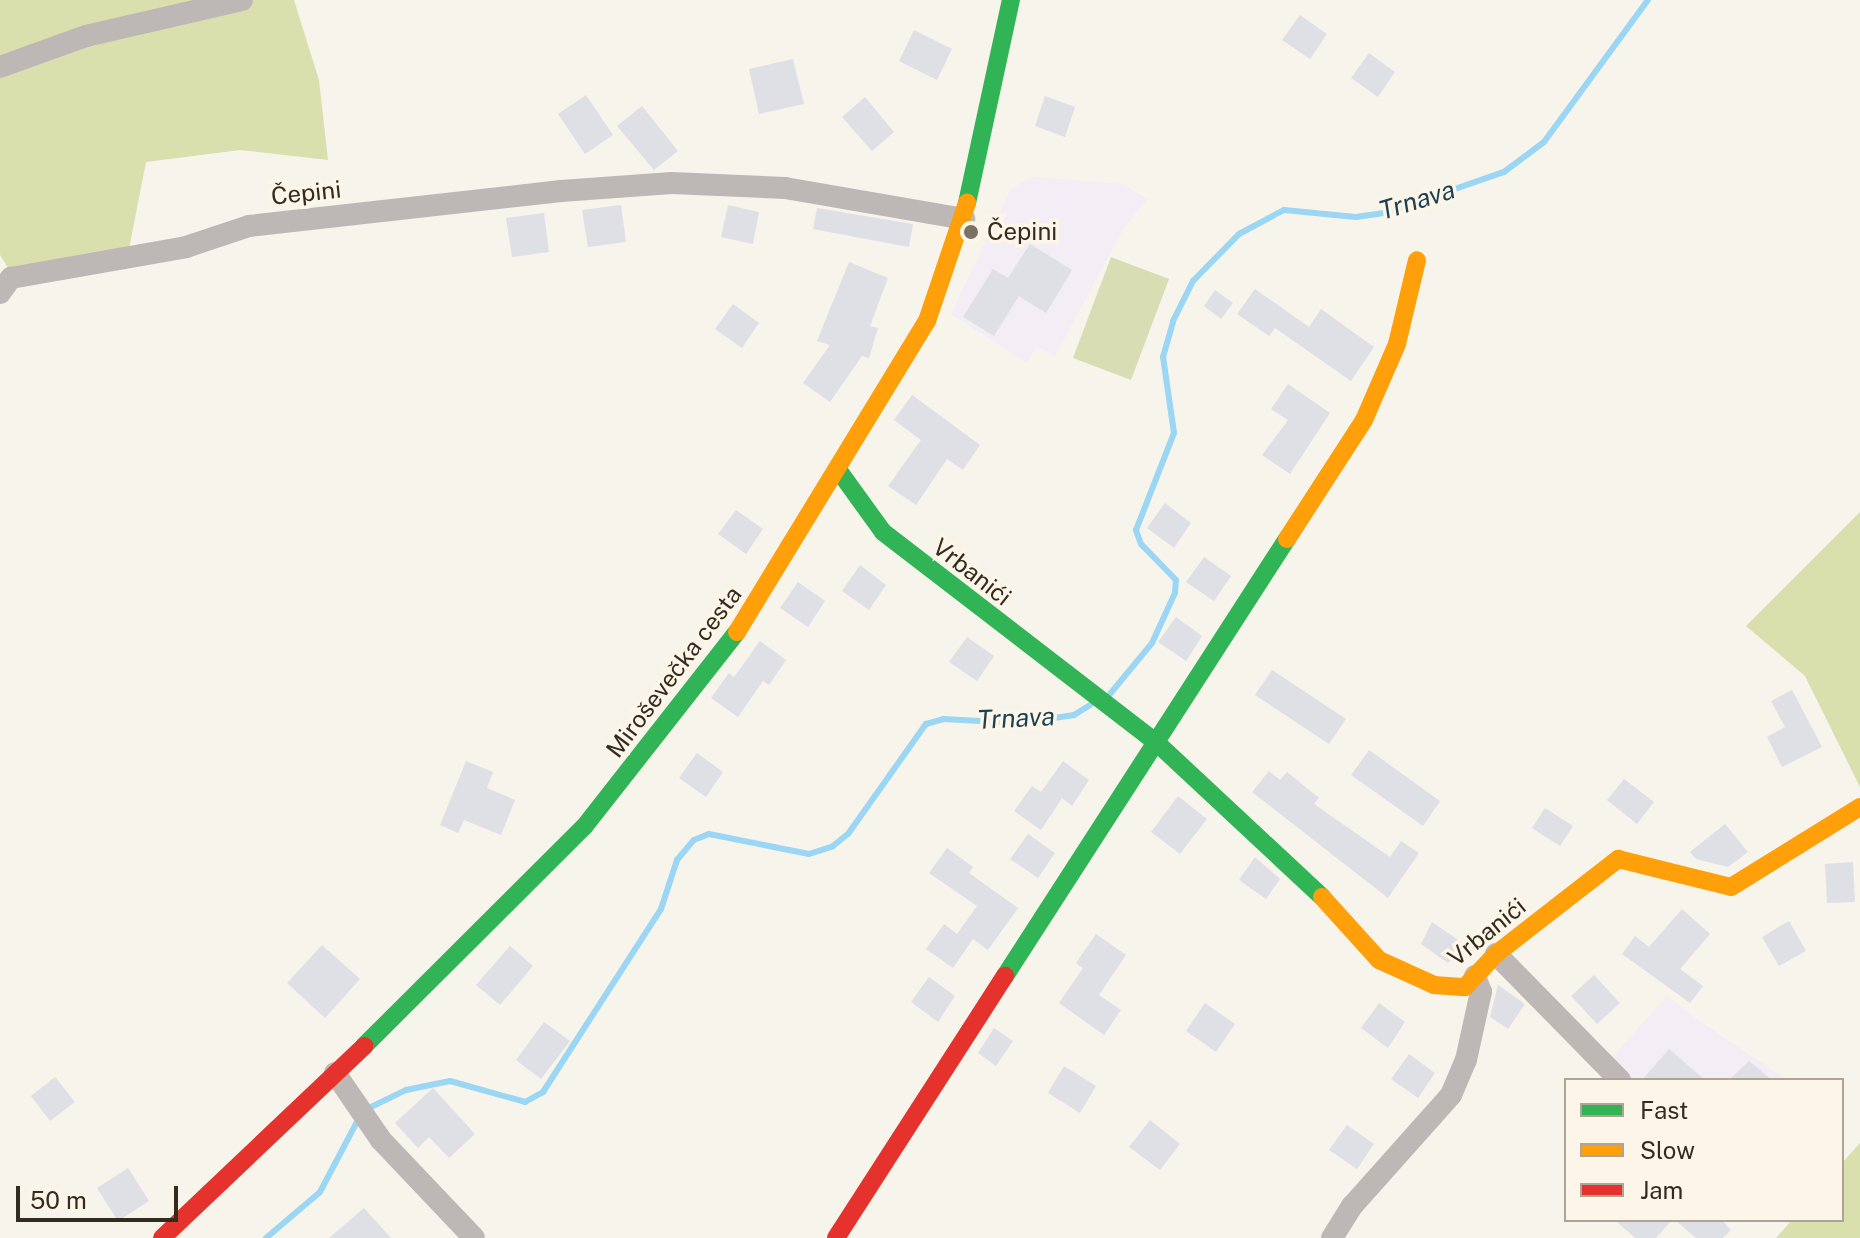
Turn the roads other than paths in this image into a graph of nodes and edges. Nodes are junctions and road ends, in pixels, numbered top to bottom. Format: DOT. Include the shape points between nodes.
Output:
graph roads {
  1 [pos="242,0"];
  2 [pos="1011,0"];
  3 [pos="0,67"];
  4 [pos="964,219"];
  5 [pos="1417,260"];
  6 [pos="0,293"];
  7 [pos="839,471"];
  8 [pos="1157,743"];
  9 [pos="1860,807"];
  10 [pos="1496,954"];
  11 [pos="1475,976"];
  12 [pos="335,1073"];
  13 [pos="1618,1078"];
  14 [pos="162,1238"];
  15 [pos="474,1238"];
  16 [pos="836,1238"];
  17 [pos="1332,1238"];
  1 -- 3 [label="street" via="86,36"];
  2 -- 4 [label="street, Miroševečka cesta"];
  4 -- 6 [label="street, Čepini" via="785,188 672,183 561,191 249,226 186,247 11,278"];
  4 -- 7 [label="street, Miroševečka cesta" via="927,321"];
  5 -- 8 [label="street" via="1397,344 1364,420"];
  7 -- 8 [label="street, Vrbanići" via="883,532"];
  7 -- 12 [label="street, Miroševečka cesta" via="746,621 584,827"];
  8 -- 11 [label="street, Vrbanići" via="1295,867 1379,960 1434,985 1465,987"];
  8 -- 16 [label="street"];
  9 -- 10 [label="street, Vrbanići" via="1731,887 1618,859"];
  10 -- 11 [label="street, Vrbanići"];
  10 -- 13 [label="street"];
  11 -- 17 [label="street" via="1481,992 1466,1060 1451,1095 1353,1205"];
  12 -- 14 [label="street, Miroševečka cesta"];
  12 -- 15 [label="street" via="429,1197"];
}
